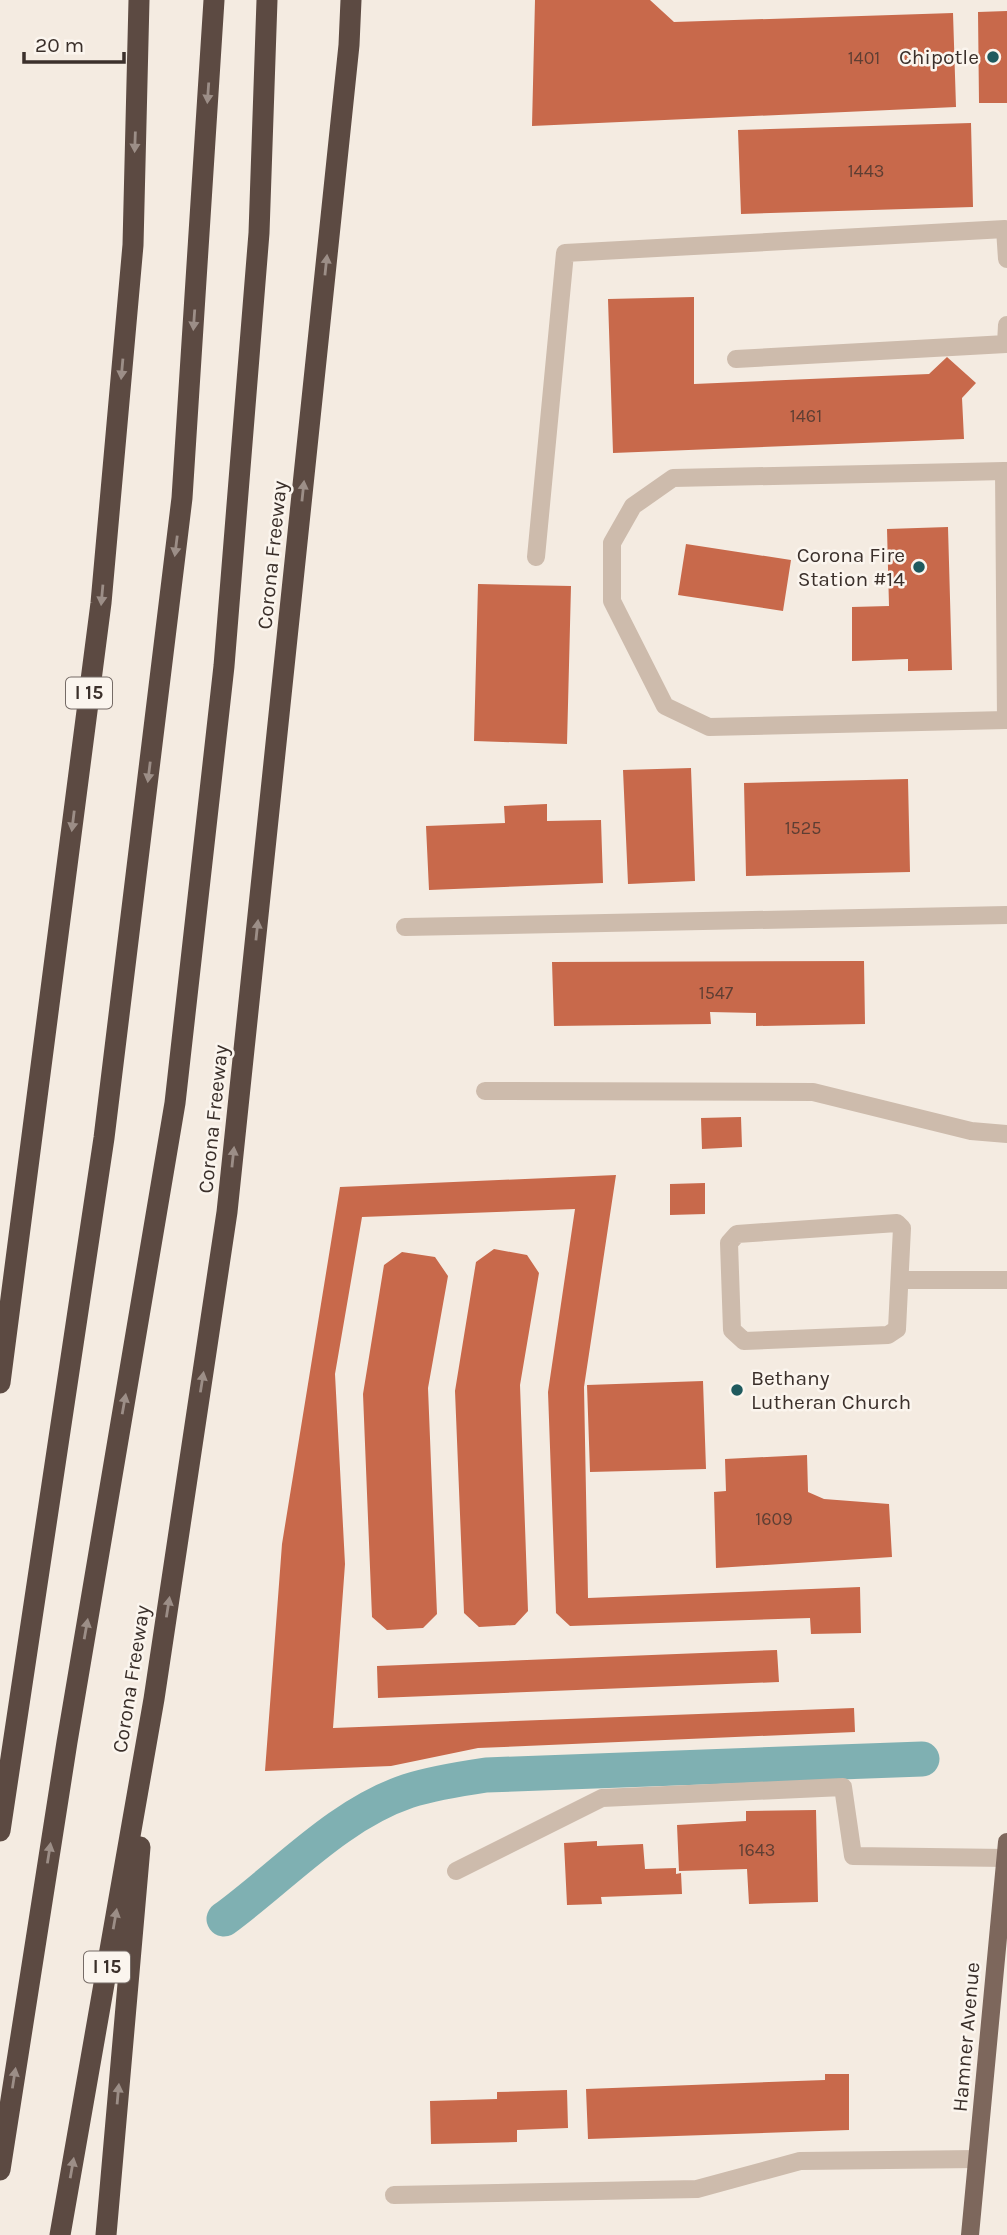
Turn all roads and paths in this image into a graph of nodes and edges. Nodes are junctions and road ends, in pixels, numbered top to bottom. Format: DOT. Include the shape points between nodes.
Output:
graph roads {
  1 [pos="139,0"];
  2 [pos="214,0"];
  3 [pos="267,0"];
  4 [pos="351,0"];
  5 [pos="363,0"];
  6 [pos="349,45"];
  7 [pos="1007,259"];
  8 [pos="1007,324"];
  9 [pos="736,359"];
  10 [pos="1006,471"];
  11 [pos="536,557"];
  12 [pos="1007,915"];
  13 [pos="405,927"];
  14 [pos="485,1091"];
  15 [pos="1007,1135"];
  16 [pos="901,1280"];
  17 [pos="1007,1280"];
  18 [pos="0,1382"];
  19 [pos="154,1699"];
  20 [pos="0,1831"];
  21 [pos="1006,1850"];
  22 [pos="456,1871"];
  23 [pos="1001,1975"];
  24 [pos="977,2159"];
  25 [pos="0,2170"];
  26 [pos="394,2195"];
  27 [pos="60,2235"];
  28 [pos="106,2235"];
  29 [pos="970,2235"];
  1 -- 18 [label="highway, I 15, one-way" via="132,244 101,603"];
  2 -- 20 [label="highway, one-way" via="182,498 104,1138"];
  25 -- 3 [label="highway, one-way" via="175,1103 224,666 258,233"];
  4 -- 6 [label="highway, Corona Freeway / I 15"];
  5 -- 6 [label="highway"];
  19 -- 6 [label="highway, Corona Freeway / I 15, one-way" via="228,1212"];
  7 -- 11 [label="lane" via="1005,229 565,253"];
  8 -- 9 [label="lane" via="1006,344"];
  10 -- 10 [label="lane" via="673,478 633,506 612,543 612,601 665,706 709,727 1006,720"];
  12 -- 13 [label="lane"];
  14 -- 15 [label="lane" via="813,1092 971,1131"];
  16 -- 16 [label="lane" via="902,1228 897,1223 737,1234 729,1243 733,1330 744,1342 888,1335 897,1329"];
  16 -- 17 [label="lane"];
  27 -- 19 [label="highway, Corona Freeway / I 15, one-way"];
  28 -- 19 [label="highway, one-way"];
  21 -- 22 [label="lane" via="853,1856 843,1787 602,1798"];
  21 -- 23 [label="main road, Hamner Avenue"];
  23 -- 24 [label="main road, Hamner Avenue"];
  24 -- 26 [label="lane" via="800,2161 697,2189"];
  24 -- 29 [label="main road, Hamner Avenue"];
}
